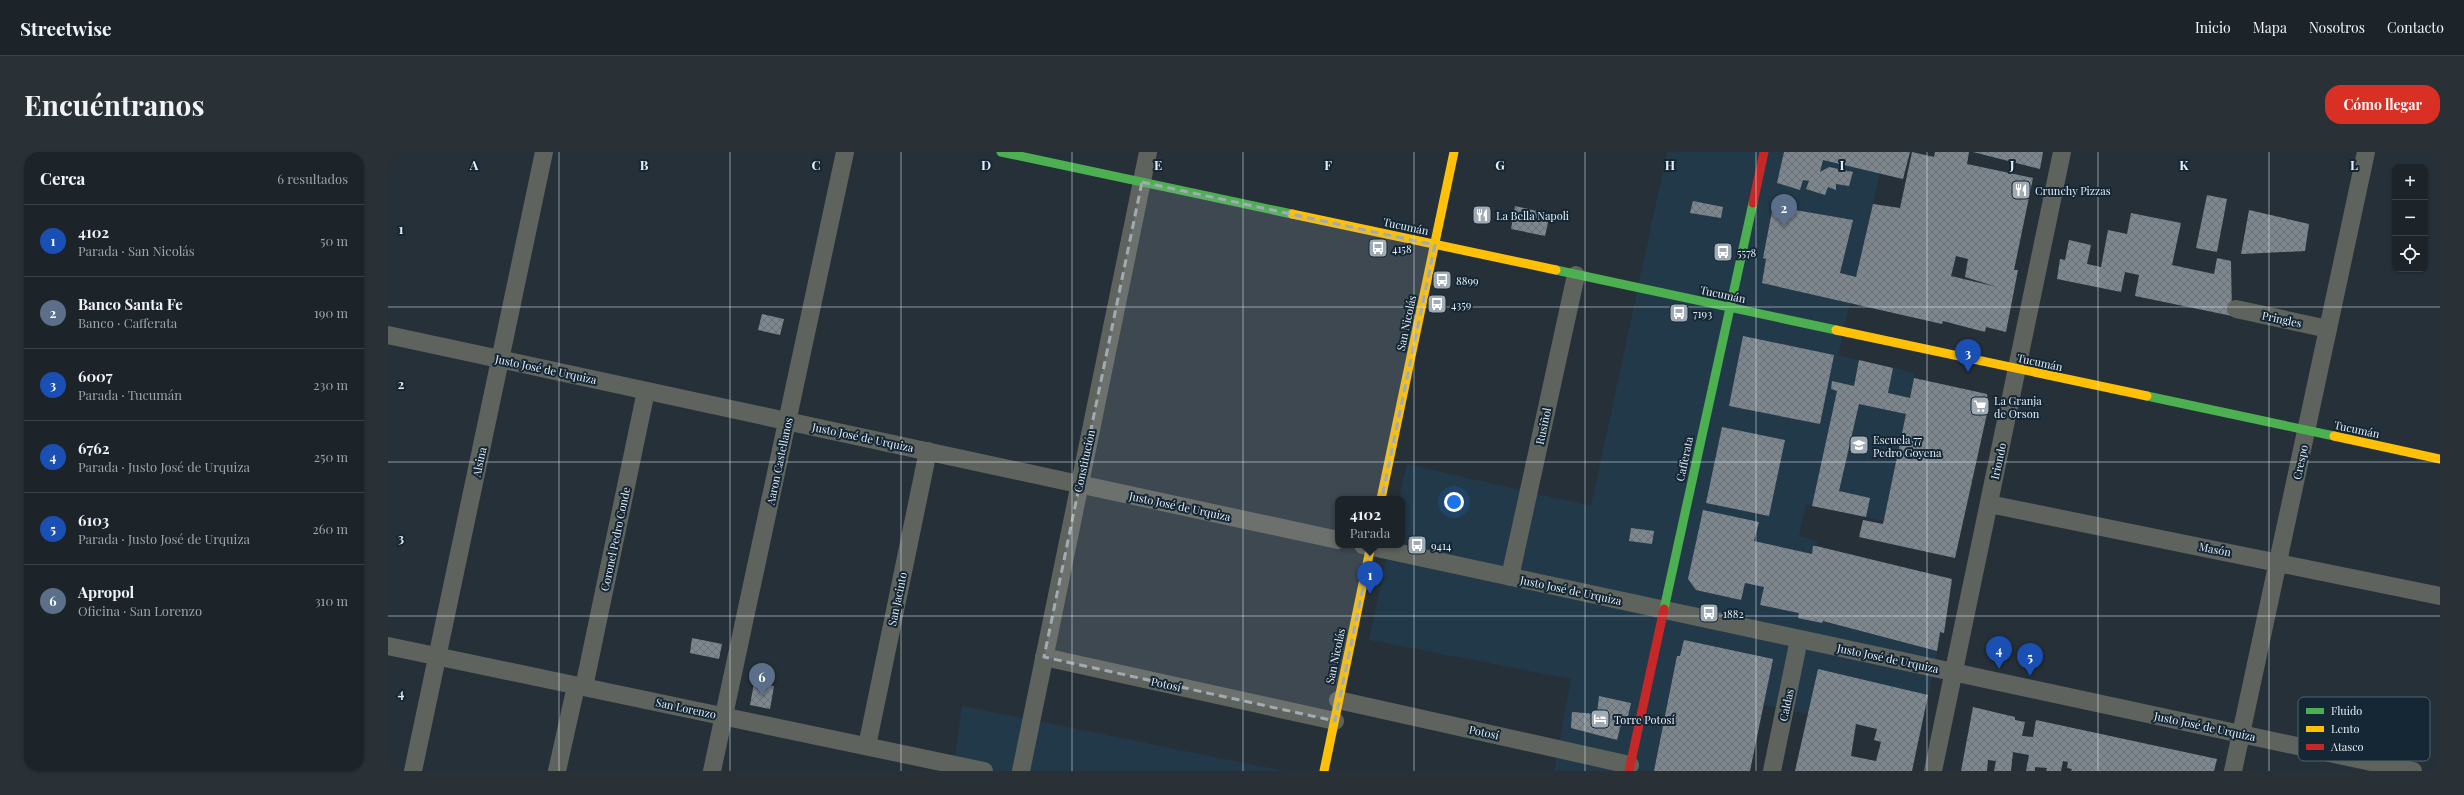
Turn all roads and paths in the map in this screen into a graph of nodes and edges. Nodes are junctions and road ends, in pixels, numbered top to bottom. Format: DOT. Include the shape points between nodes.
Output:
graph roads {
  1 [pos="544,152"];
  2 [pos="845,152"];
  3 [pos="1001,152"];
  4 [pos="1148,152"];
  5 [pos="1454,152"];
  6 [pos="1764,152"];
  7 [pos="2062,152"];
  8 [pos="2366,152"];
  9 [pos="1142,182"];
  10 [pos="1435,245"];
  11 [pos="1576,275"];
  12 [pos="1730,308"];
  13 [pos="2236,309"];
  14 [pos="2328,329"];
  15 [pos="388,335"];
  16 [pos="501,360"];
  17 [pos="2017,369"];
  18 [pos="646,391"];
  19 [pos="787,421"];
  20 [pos="2306,431"];
  21 [pos="928,451"];
  22 [pos="2440,459"];
  23 [pos="1079,484"];
  24 [pos="1382,496"];
  25 [pos="1989,504"];
  26 [pos="1335,539"];
  27 [pos="1368,548"];
  28 [pos="1377,548"];
  29 [pos="2278,562"];
  30 [pos="1510,577"];
  31 [pos="2440,596"];
  32 [pos="1664,610"];
  33 [pos="1799,639"];
  34 [pos="388,646"];
  35 [pos="438,657"];
  36 [pos="1044,657"];
  37 [pos="1954,672"];
  38 [pos="580,686"];
  39 [pos="1338,700"];
  40 [pos="724,716"];
  41 [pos="1334,721"];
  42 [pos="2241,734"];
  43 [pos="867,746"];
  44 [pos="2298,747"];
  45 [pos="2358,761"];
  46 [pos="1629,768"];
  47 [pos="2393,769"];
  48 [pos="413,771"];
  49 [pos="557,771"];
  50 [pos="712,771"];
  51 [pos="984,771"];
  52 [pos="1021,771"];
  53 [pos="1324,771"];
  54 [pos="1772,771"];
  55 [pos="1933,771"];
  56 [pos="2233,771"];
  57 [pos="2413,771"];
  1 -- 16 [label="street, Alsina"];
  2 -- 19 [label="street, Aaron Castellanos"];
  3 -- 9 [label="street, Tucumán"];
  4 -- 9 [label="street, Constitución"];
  5 -- 10 [label="street, San Nicolás"];
  6 -- 12 [label="street, Cafferata"];
  7 -- 17 [label="street, Iriondo"];
  8 -- 14 [label="street, Crespo"];
  9 -- 10 [label="street, Tucumán"];
  9 -- 23 [label="street, Constitución"];
  10 -- 11 [label="street, Tucumán"];
  10 -- 24 [label="street, San Nicolás"];
  11 -- 12 [label="street, Tucumán"];
  11 -- 30 [label="street, Rusiñol"];
  12 -- 17 [label="street, Tucumán"];
  12 -- 32 [label="street, Cafferata"];
  13 -- 14 [label="street, Pringles"];
  14 -- 20 [label="street, Crespo"];
  15 -- 16 [label="street, Justo José de Urquiza"];
  16 -- 18 [label="street, Justo José de Urquiza"];
  16 -- 35 [label="street, Alsina"];
  17 -- 20 [label="street, Tucumán"];
  17 -- 25 [label="street, Iriondo"];
  18 -- 19 [label="street, Justo José de Urquiza"];
  18 -- 38 [label="street, Coronel Pedro Conde"];
  19 -- 21 [label="street, Justo José de Urquiza"];
  19 -- 40 [label="street, Aaron Castellanos"];
  20 -- 22 [label="street, Tucumán"];
  20 -- 29 [label="street, Crespo"];
  21 -- 23 [label="street, Justo José de Urquiza"];
  21 -- 43 [label="street, San Jacinto"];
  23 -- 26 [label="street, Justo José de Urquiza"];
  23 -- 36 [label="street, Constitución"];
  25 -- 29 [label="street, Masón"];
  25 -- 37 [label="street, Iriondo"];
  27 -- 39 [label="street, San Nicolás"];
  28 -- 30 [label="street, Justo José de Urquiza"];
  29 -- 31 [label="street, Masón"];
  29 -- 42 [label="street, Crespo"];
  30 -- 32 [label="street, Justo José de Urquiza"];
  32 -- 33 [label="street, Justo José de Urquiza"];
  32 -- 46 [label="street, Cafferata"];
  33 -- 37 [label="street, Justo José de Urquiza"];
  33 -- 54 [label="street, Caldas"];
  34 -- 35 [label="street, San Lorenzo"];
  35 -- 38 [label="street, San Lorenzo"];
  35 -- 48 [label="street, Alsina"];
  36 -- 41 [label="street, Potosí"];
  36 -- 52 [label="street, Constitución"];
  37 -- 42 [label="street, Justo José de Urquiza"];
  37 -- 55 [label="street, Iriondo"];
  38 -- 40 [label="street, San Lorenzo"];
  38 -- 49 [label="street, Coronel Pedro Conde"];
  39 -- 41 [label="street, San Nicolás"];
  39 -- 46 [label="street, Potosí"];
  40 -- 43 [label="street, San Lorenzo"];
  40 -- 50 [label="street, Aaron Castellanos"];
  41 -- 53 [label="street, San Nicolás"];
  42 -- 44 [label="street, Justo José de Urquiza"];
  42 -- 56 [label="street, Crespo"];
  43 -- 51 [label="street, San Lorenzo"];
  45 -- 47 [label="street, Justo José de Urquiza"];
  47 -- 57 [label="street, Justo José de Urquiza"];
}
